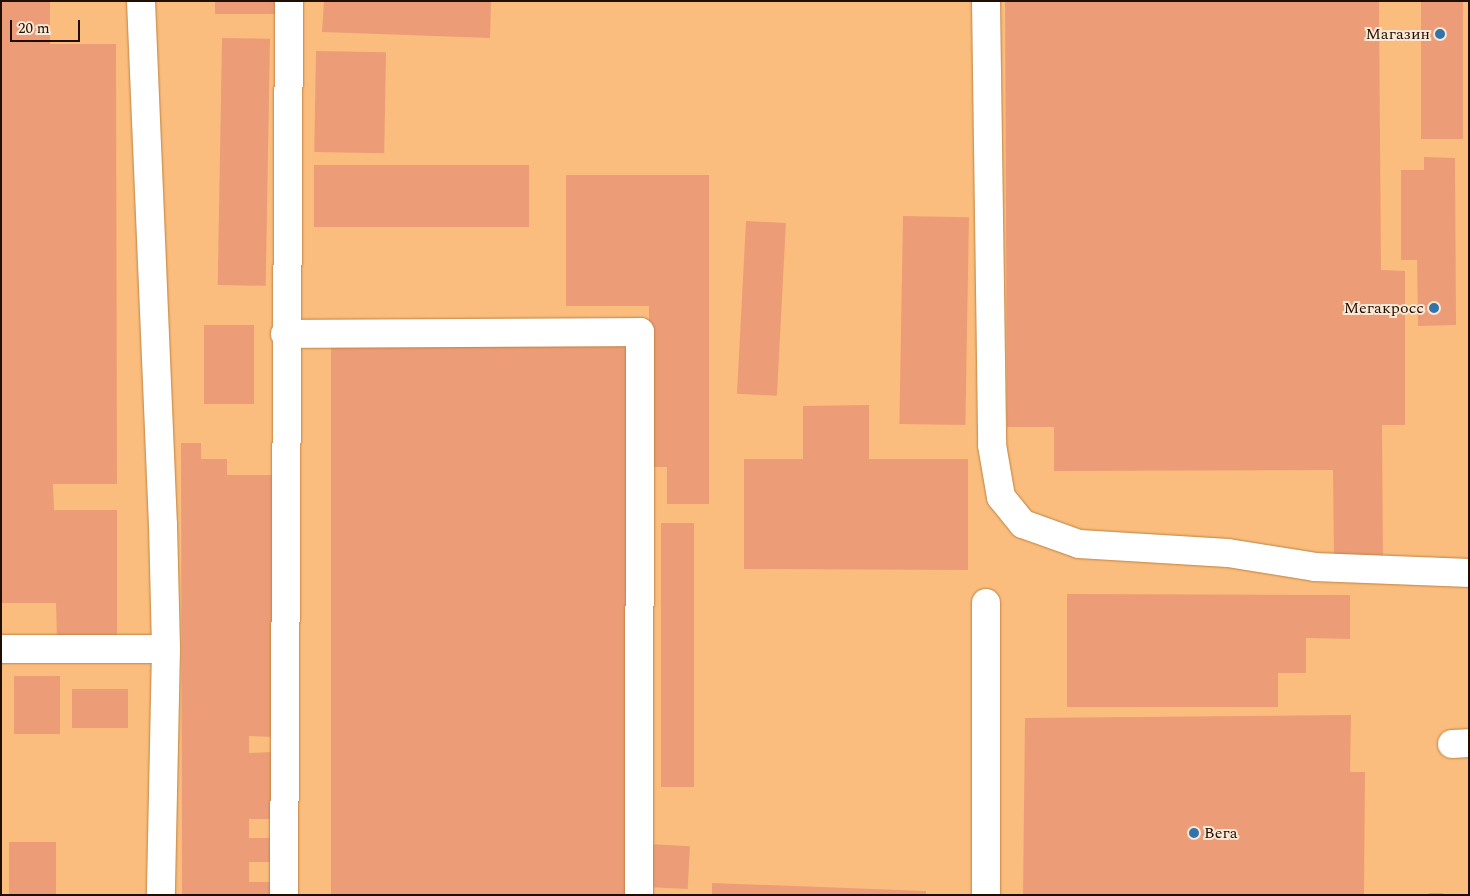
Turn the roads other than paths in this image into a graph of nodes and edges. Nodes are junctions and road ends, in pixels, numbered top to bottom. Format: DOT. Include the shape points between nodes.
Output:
graph roads {
  1 [pos="141,1"];
  2 [pos="289,1"];
  3 [pos="986,1"];
  4 [pos="285,334"];
  5 [pos="1469,572"];
  6 [pos="986,603"];
  7 [pos="1,649"];
  8 [pos="166,649"];
  9 [pos="161,895"];
  10 [pos="284,895"];
  11 [pos="639,895"];
  12 [pos="986,895"];
  1 -- 8 [label="lane"];
  2 -- 4 [label="lane"];
  3 -- 5 [label="lane" via="992,445 1000,497 1024,524 1079,544 1228,554 1315,567"];
  4 -- 10 [label="lane"];
  4 -- 11 [label="lane" via="640,332"];
  6 -- 12 [label="lane"];
  7 -- 8 [label="lane"];
  8 -- 9 [label="lane"];
}
